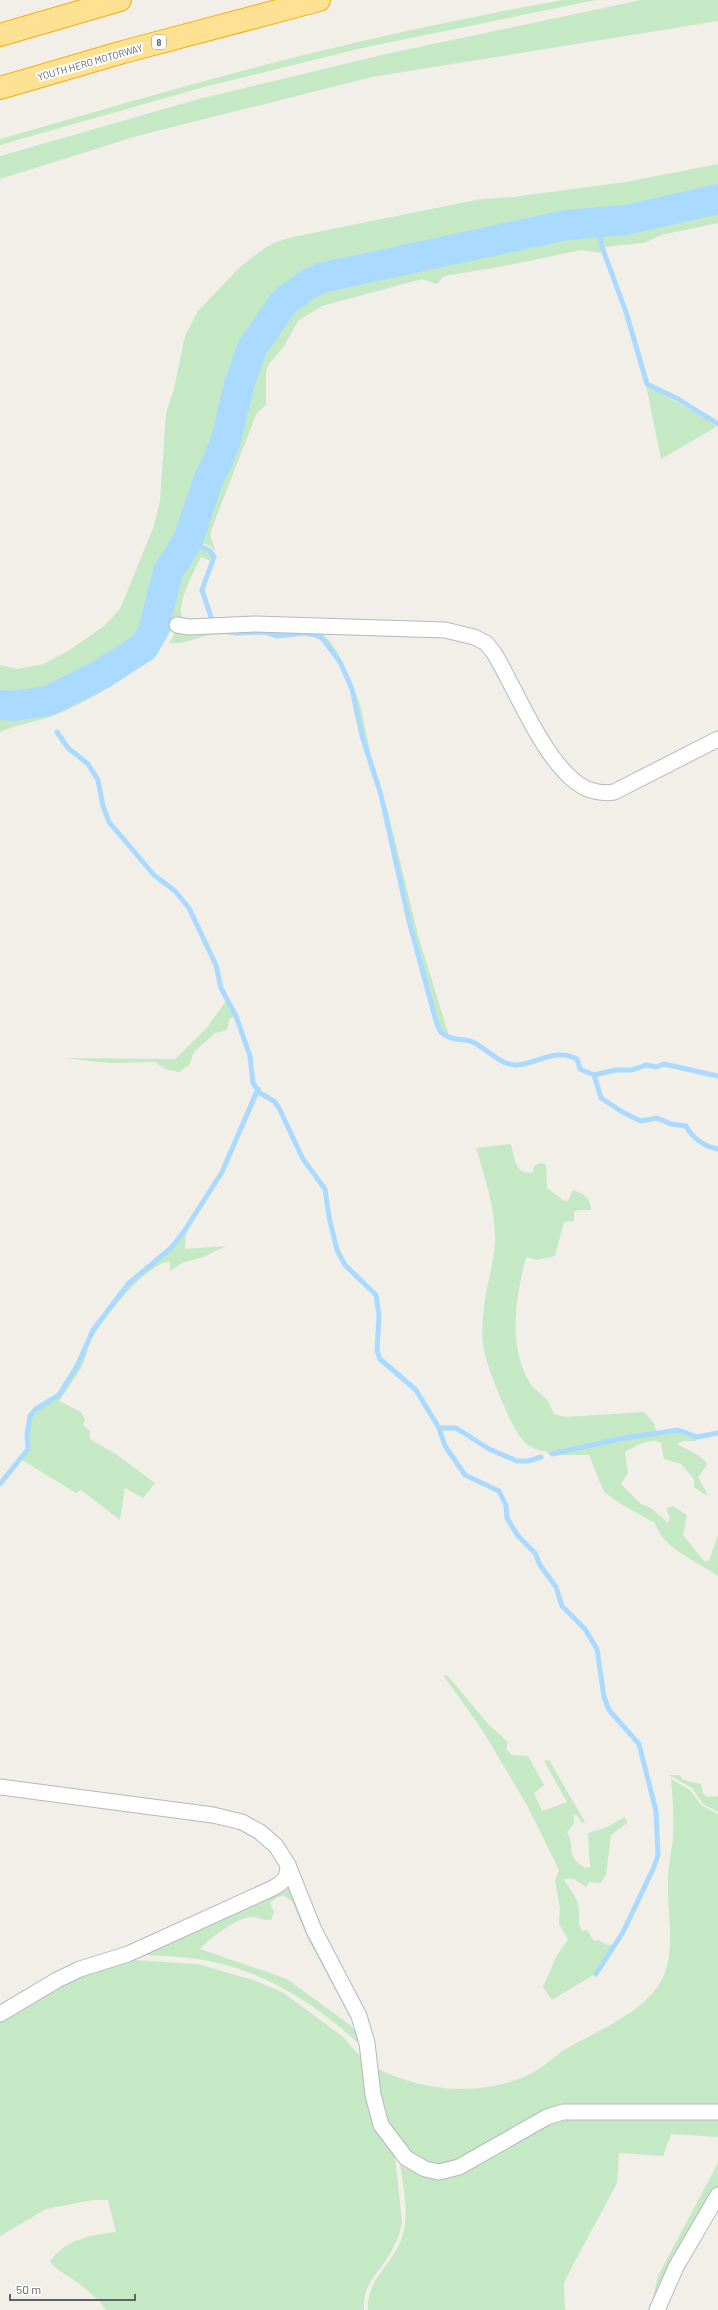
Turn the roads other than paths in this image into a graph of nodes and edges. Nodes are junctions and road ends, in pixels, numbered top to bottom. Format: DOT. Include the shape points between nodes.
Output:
graph roads {
  1 [pos="120,0"];
  2 [pos="319,0"];
  3 [pos="0,35"];
  4 [pos="0,88"];
  5 [pos="177,625"];
  6 [pos="718,739"];
  7 [pos="0,1787"];
  8 [pos="288,1864"];
  9 [pos="0,2014"];
  10 [pos="718,2112"];
  11 [pos="718,2195"];
  12 [pos="657,2310"];
  1 -- 3 [label="highway"];
  2 -- 4 [label="highway, YOUTH HERO MOTORWAY / 8"];
  5 -- 6 [label="street" via="189,627 255,624 410,628 445,630 474,637 486,643 494,653 560,767 578,784 597,792 614,792"];
  7 -- 8 [label="street" via="213,1815 242,1822 260,1832 276,1846"];
  8 -- 9 [label="street" via="288,1873 283,1882 273,1888 128,1954 80,1969"];
  8 -- 10 [label="street" via="314,1930 359,2016 367,2043 373,2095 381,2125 406,2158 425,2169 439,2172 459,2168 548,2117 563,2112"];
  11 -- 12 [label="street" via="676,2267"];
}
